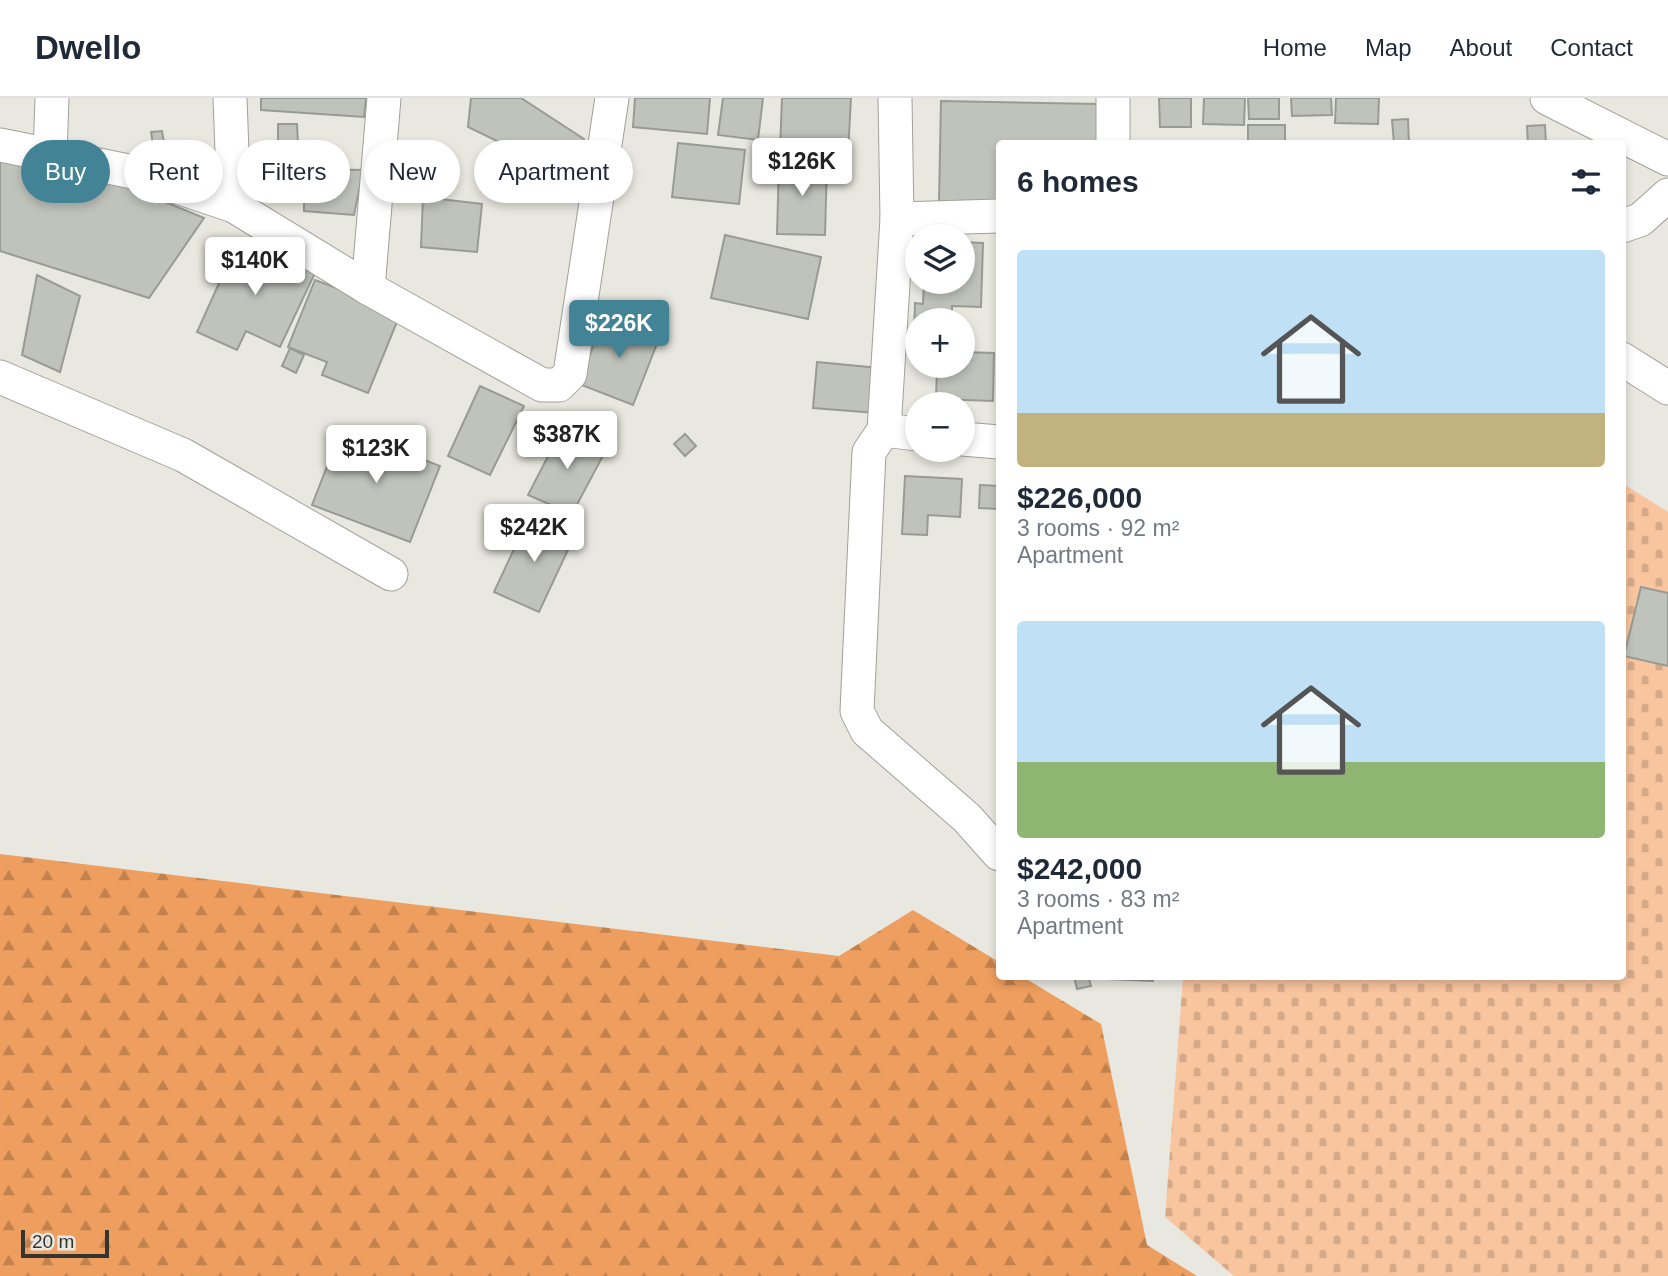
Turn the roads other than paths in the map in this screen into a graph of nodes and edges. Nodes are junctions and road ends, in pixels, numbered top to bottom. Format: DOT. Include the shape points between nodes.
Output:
graph roads {
  1 [pos="52,98"];
  2 [pos="230,98"];
  3 [pos="384,98"];
  4 [pos="612,98"];
  5 [pos="895,98"];
  6 [pos="1113,98"];
  7 [pos="1547,98"];
  8 [pos="51,140"];
  9 [pos="1113,140"];
  10 [pos="0,145"];
  11 [pos="21,150"];
  12 [pos="1668,159"];
  13 [pos="110,168"];
  14 [pos="1668,195"];
  15 [pos="234,206"];
  16 [pos="996,216"];
  17 [pos="897,219"];
  18 [pos="1626,225"];
  19 [pos="368,288"];
  20 [pos="1626,362"];
  21 [pos="0,377"];
  22 [pos="1668,388"];
  23 [pos="884,430"];
  24 [pos="905,433"];
  25 [pos="975,440"];
  26 [pos="996,442"];
  27 [pos="391,574"];
  28 [pos="996,851"];
  1 -- 8 [label="street"];
  2 -- 15 [label="street"];
  3 -- 19 [label="street"];
  4 -- 19 [label="street" via="570,373 559,385 542,385"];
  5 -- 17 [label="street"];
  6 -- 9 [label="street"];
  7 -- 12 [label="street"];
  10 -- 11 [label="street"];
  13 -- 15 [label="street"];
  14 -- 18 [label="street" via="1640,220"];
  15 -- 19 [label="street"];
  16 -- 17 [label="street"];
  17 -- 23 [label="street"];
  20 -- 22 [label="street"];
  21 -- 27 [label="street" via="183,455"];
  23 -- 24 [label="street"];
  23 -- 28 [label="street" via="869,452 857,711 867,731 967,818"];
  25 -- 26 [label="street"];
}
